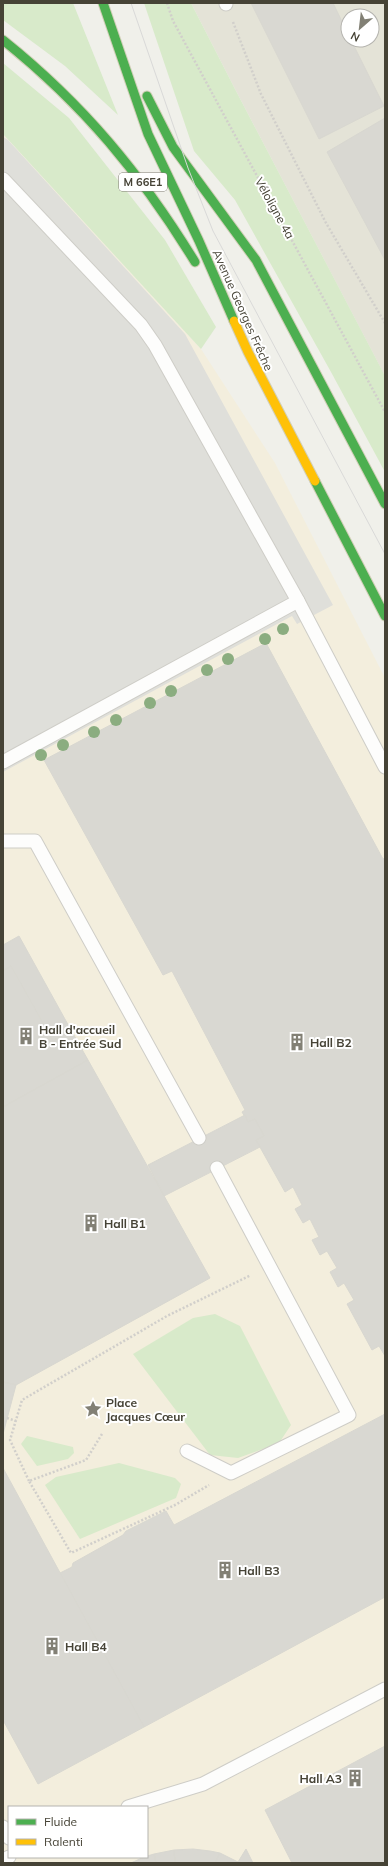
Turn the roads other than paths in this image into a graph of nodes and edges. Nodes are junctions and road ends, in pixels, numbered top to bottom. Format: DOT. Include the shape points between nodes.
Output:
graph roads {
  1 [pos="104,3"];
  2 [pos="3,40"];
  3 [pos="6,182"];
  4 [pos="200,271"];
  5 [pos="208,285"];
  6 [pos="248,352"];
  7 [pos="385,504"];
  8 [pos="298,601"];
  9 [pos="385,616"];
  10 [pos="3,762"];
  11 [pos="385,767"];
  12 [pos="3,841"];
  13 [pos="200,1138"];
  14 [pos="217,1168"];
  15 [pos="187,1451"];
  16 [pos="385,1690"];
  17 [pos="131,1806"];
  18 [pos="3,1827"];
  19 [pos="8,1836"];
  1 -- 6 [label="main road, Avenue Georges Frêche" via="148,134"];
  1 -- 7 [label="main road, Avenue Georges Frêche" via="173,147 256,260"];
  2 -- 4 [label="main road, M 66E1" via="57,86 115,147 166,215"];
  3 -- 8 [label="lane" via="141,325 155,344"];
  5 -- 6 [label="main road"];
  6 -- 9 [label="main road, Avenue Georges Frêche"];
  8 -- 10 [label="lane"];
  8 -- 11 [label="lane"];
  12 -- 13 [label="lane" via="35,841"];
  14 -- 15 [label="lane" via="348,1415 231,1473"];
  16 -- 17 [label="lane" via="203,1784"];
  18 -- 19 [label="lane"];
}
